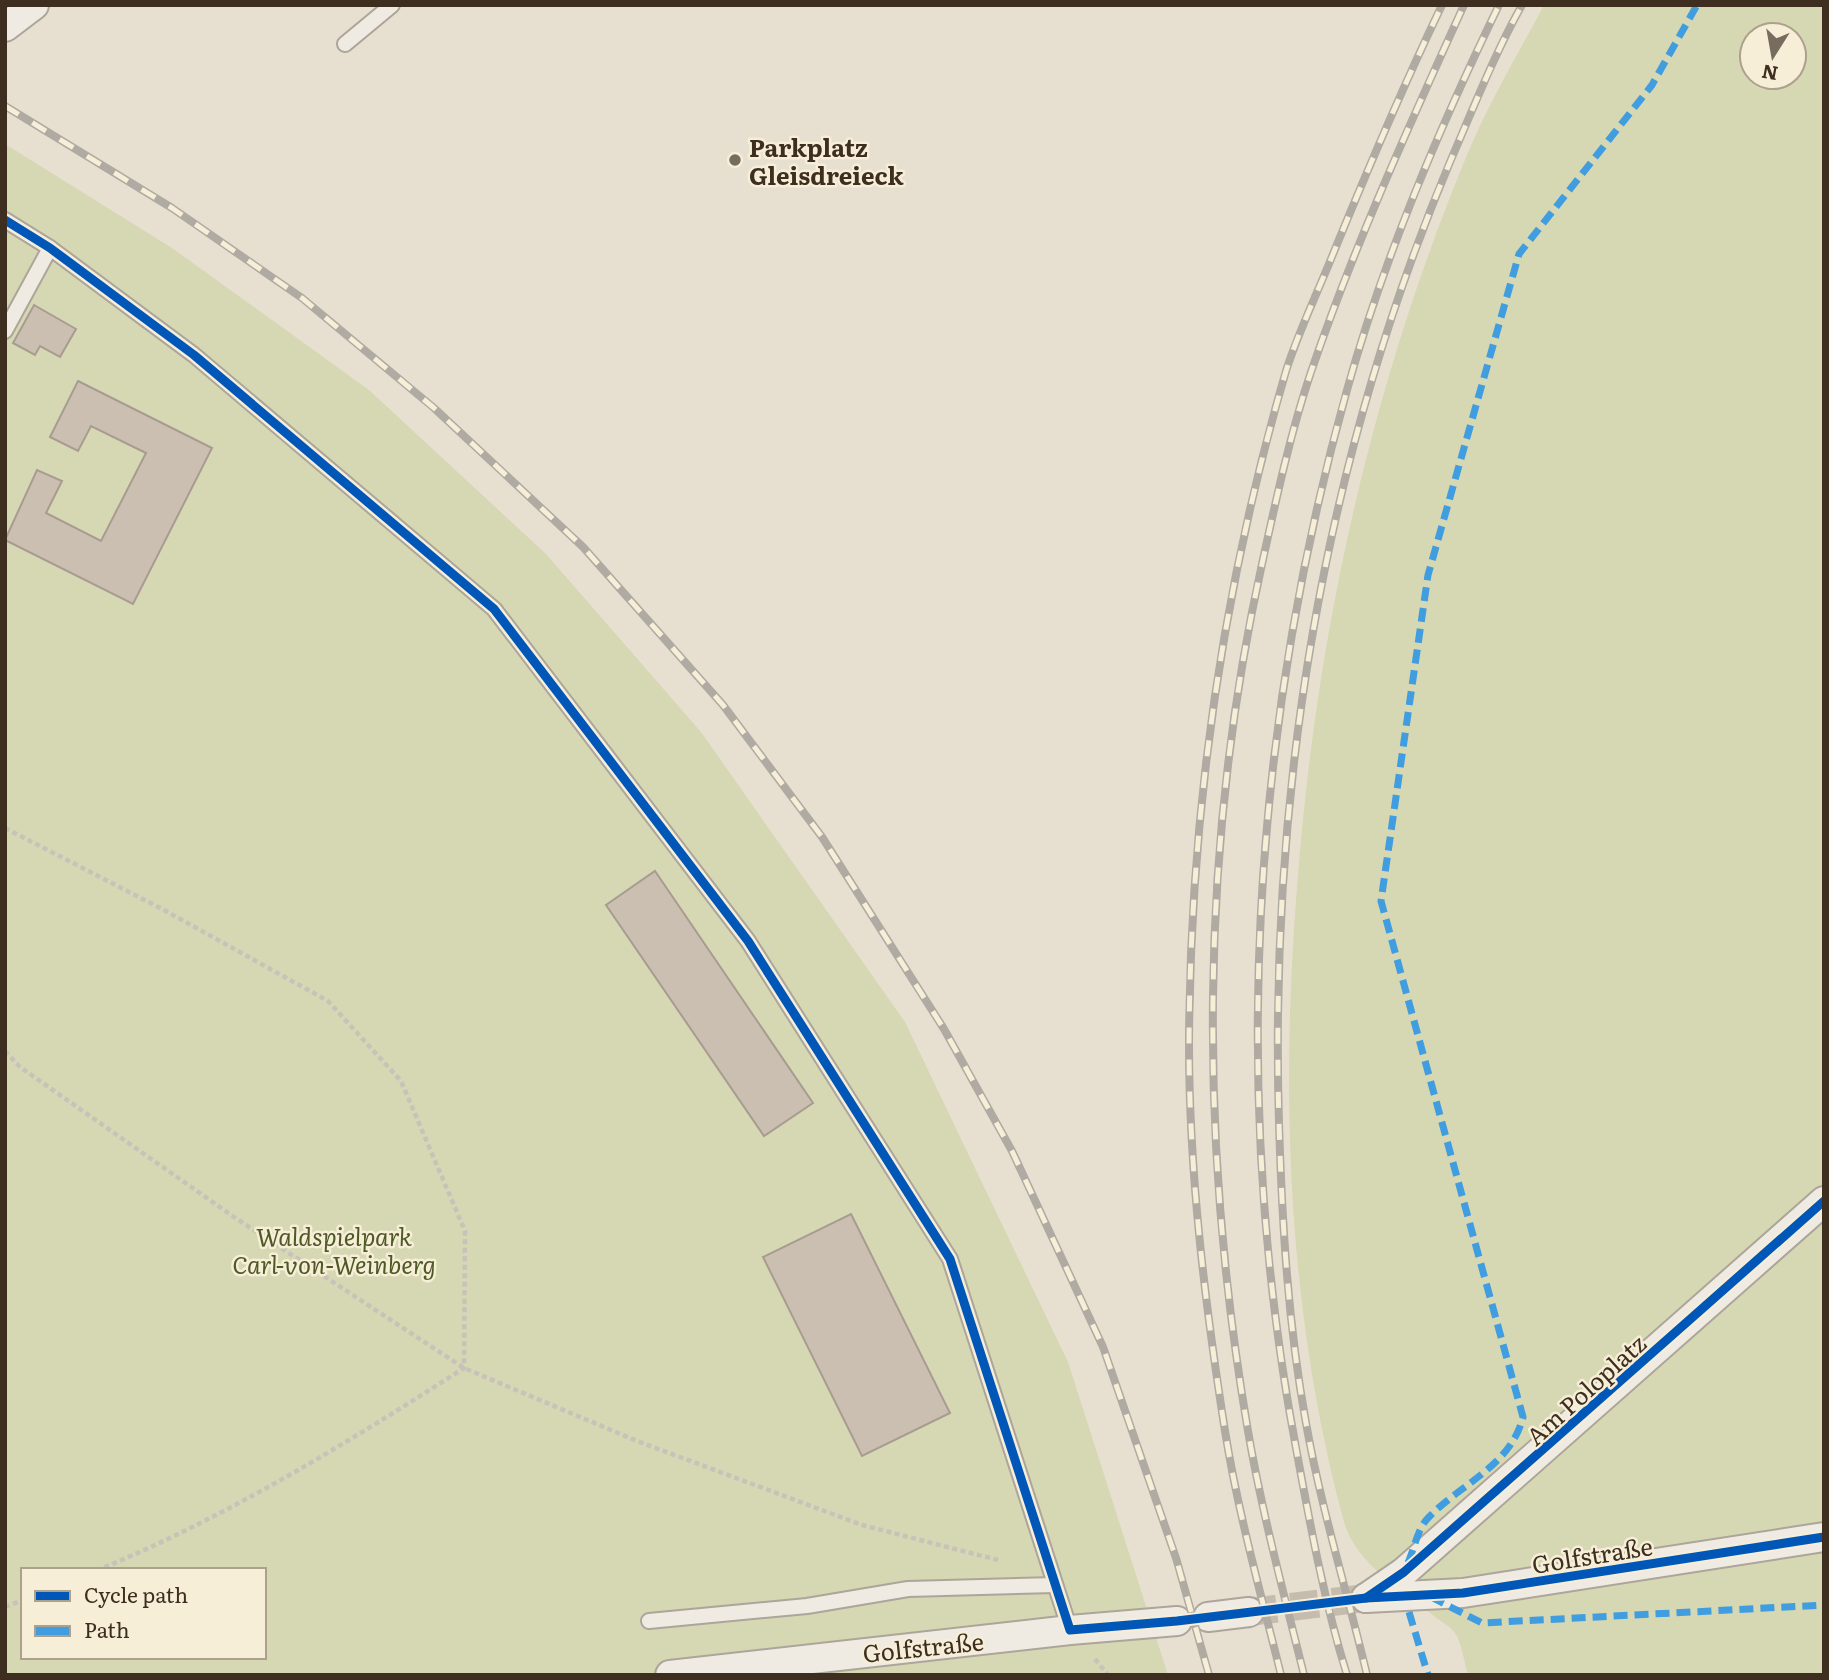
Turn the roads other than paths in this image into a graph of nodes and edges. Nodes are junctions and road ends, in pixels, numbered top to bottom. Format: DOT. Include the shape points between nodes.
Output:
graph roads {
  1 [pos="34,5"];
  2 [pos="392,5"];
  3 [pos="5,27"];
  4 [pos="345,44"];
  5 [pos="5,220"];
  6 [pos="50,248"];
  7 [pos="5,331"];
  8 [pos="1824,1201"];
  9 [pos="1824,1537"];
  10 [pos="1055,1585"];
  11 [pos="1366,1598"];
  12 [pos="1250,1612"];
  13 [pos="1208,1618"];
  14 [pos="649,1621"];
  15 [pos="1177,1621"];
  16 [pos="1070,1630"];
  17 [pos="670,1675"];
  1 -- 3 [label="street"];
  2 -- 4 [label="lane"];
  5 -- 6 [label="lane"];
  6 -- 7 [label="lane"];
  6 -- 10 [label="lane" via="194,355 494,609 740,929 950,1259"];
  8 -- 11 [label="street, Am Poloplatz" via="1541,1454 1404,1572"];
  9 -- 11 [label="street, Golfstraße" via="1463,1593"];
  10 -- 14 [label="lane" via="908,1589 807,1606"];
  10 -- 16 [label="lane"];
  12 -- 13 [label="street"];
  15 -- 16 [label="street, Golfstraße"];
  16 -- 17 [label="street, Golfstraße"];
}
